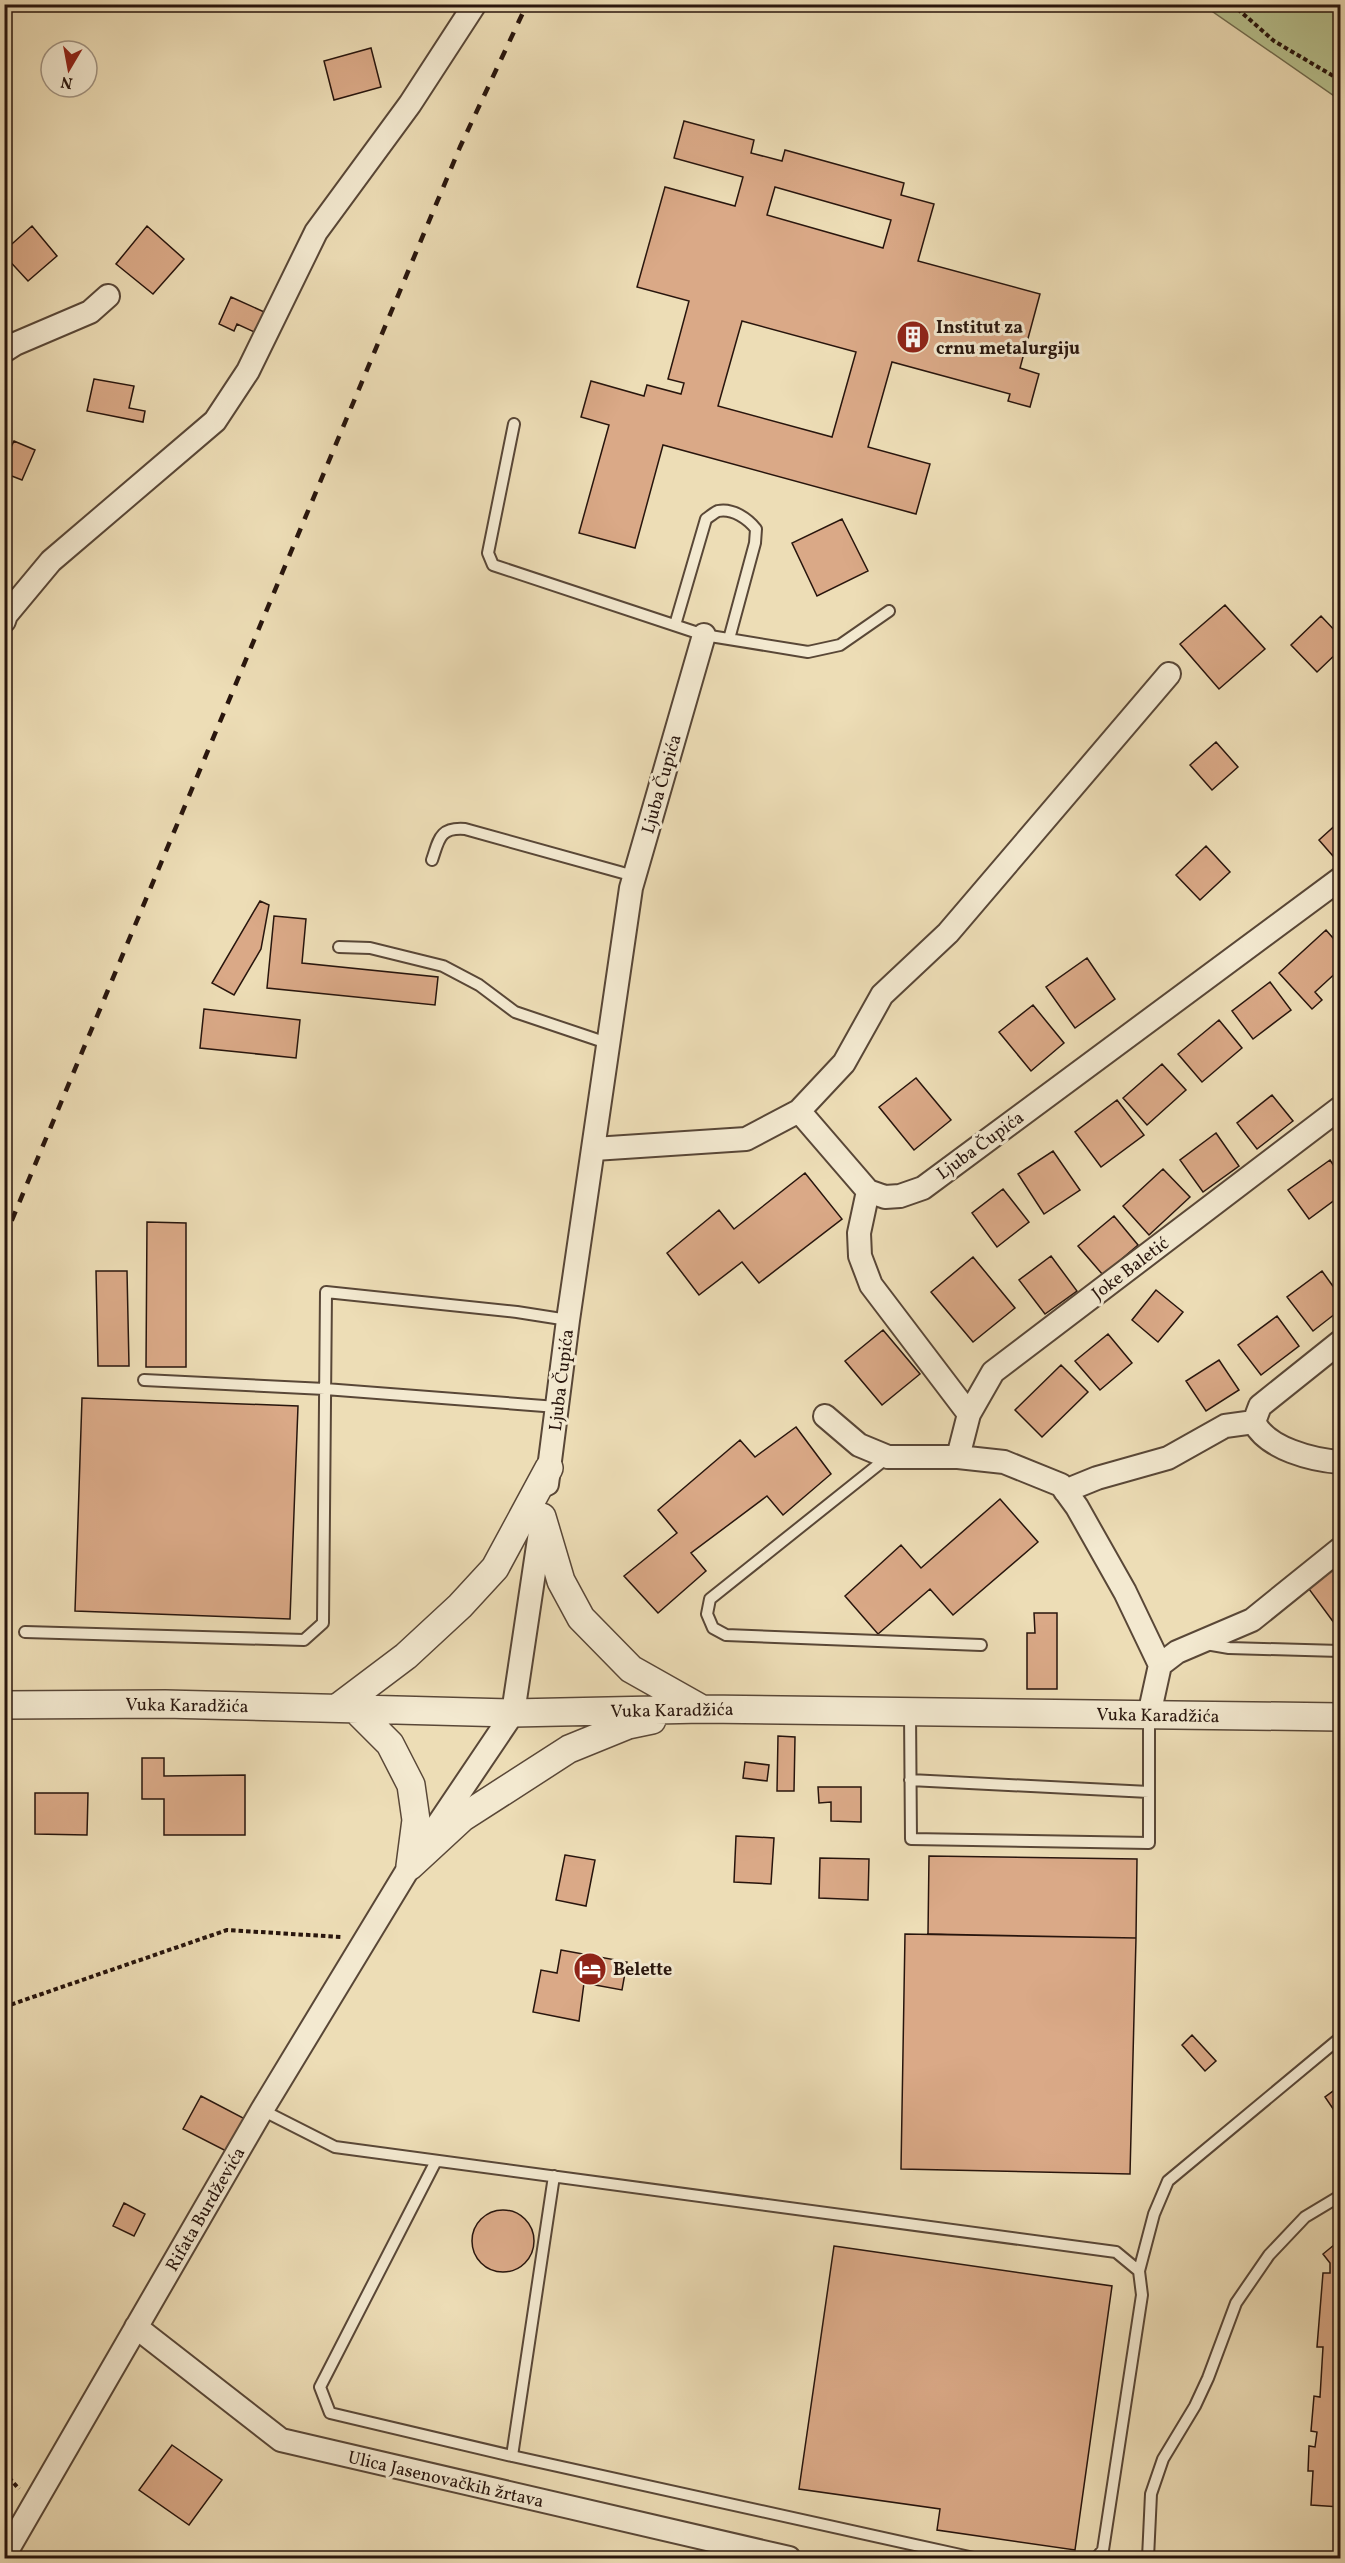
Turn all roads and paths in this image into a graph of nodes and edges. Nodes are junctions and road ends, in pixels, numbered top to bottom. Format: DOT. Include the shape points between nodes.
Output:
graph roads {
  1 [pos="475,4"];
  2 [pos="1232,4"];
  3 [pos="1341,80"];
  4 [pos="108,296"];
  5 [pos="4,351"];
  6 [pos="514,424"];
  7 [pos="889,611"];
  8 [pos="5,616"];
  9 [pos="675,625"];
  10 [pos="704,635"];
  11 [pos="729,639"];
  12 [pos="1169,674"];
  13 [pos="432,860"];
  14 [pos="634,876"];
  15 [pos="1341,879"];
  16 [pos="339,947"];
  17 [pos="607,1043"];
  18 [pos="1341,1108"];
  19 [pos="799,1111"];
  20 [pos="594,1149"];
  21 [pos="868,1191"];
  22 [pos="568,1320"];
  23 [pos="1341,1342"];
  24 [pos="144,1380"];
  25 [pos="325,1389"];
  26 [pos="557,1407"];
  27 [pos="969,1414"];
  28 [pos="825,1416"];
  29 [pos="1254,1419"];
  30 [pos="888,1457"];
  31 [pos="958,1457"];
  32 [pos="1341,1462"];
  33 [pos="549,1468"];
  34 [pos="1065,1491"];
  35 [pos="542,1517"];
  36 [pos="1341,1549"];
  37 [pos="26,1632"];
  38 [pos="1200,1643"];
  39 [pos="981,1645"];
  40 [pos="1341,1651"];
  41 [pos="1160,1665"];
  42 [pos="4,1705"];
  43 [pos="346,1708"];
  44 [pos="703,1709"];
  45 [pos="910,1712"];
  46 [pos="513,1713"];
  47 [pos="1149,1714"];
  48 [pos="1341,1717"];
  49 [pos="910,1779"];
  50 [pos="1149,1792"];
  51 [pos="410,1866"];
  52 [pos="366,1938"];
  53 [pos="4,2007"];
  54 [pos="1341,2038"];
  55 [pos="262,2110"];
  56 [pos="436,2161"];
  57 [pos="554,2176"];
  58 [pos="1341,2196"];
  59 [pos="1139,2271"];
  60 [pos="136,2327"];
  61 [pos="512,2456"];
  62 [pos="10,2478"];
  63 [pos="4,2481"];
  64 [pos="4,2556"];
  65 [pos="789,2559"];
  66 [pos="974,2559"];
  67 [pos="1096,2559"];
  68 [pos="1148,2559"];
  1 -- 8 [label="street" via="410,104 316,232 248,371 215,421 51,561"];
  2 -- 3 [label="path" via="1274,41"];
  4 -- 5 [label="street" via="90,312"];
  6 -- 9 [label="lane" via="488,553 494,565"];
  7 -- 11 [label="lane" via="840,645 808,652"];
  9 -- 10 [label="lane"];
  9 -- 11 [label="lane" via="706,519 719,511 735,513 756,529"];
  10 -- 11 [label="lane"];
  10 -- 14 [label="street, Ljuba Čupića"];
  12 -- 19 [label="street" via="948,933 882,995 844,1062"];
  13 -- 14 [label="lane" via="441,834 451,828 465,829"];
  14 -- 17 [label="street, Ljuba Čupića"];
  15 -- 21 [label="street, Ljuba Čupića" via="922,1188 885,1197"];
  16 -- 17 [label="lane" via="370,948 443,966 479,985 515,1012"];
  17 -- 20 [label="street, Ljuba Čupića"];
  18 -- 27 [label="street, Joke Baletić" via="993,1372"];
  19 -- 20 [label="street" via="746,1139"];
  19 -- 21 [label="street"];
  20 -- 22 [label="street, Ljuba Čupića"];
  21 -- 27 [label="street" via="859,1233 860,1256 871,1285"];
  22 -- 25 [label="lane" via="326,1292"];
  22 -- 26 [label="street, Ljuba Čupića"];
  23 -- 29 [label="street" via="1260,1406"];
  24 -- 25 [label="lane"];
  25 -- 26 [label="lane"];
  25 -- 37 [label="lane" via="322,1623 304,1640"];
  26 -- 33 [label="street, Ljuba Čupića"];
  27 -- 31 [label="street, Joke Baletić"];
  28 -- 30 [label="street" via="859,1445"];
  29 -- 32 [label="street" via="1271,1442"];
  29 -- 34 [label="street" via="1225,1426 1168,1458"];
  30 -- 31 [label="street"];
  30 -- 39 [label="lane" via="710,1599 707,1614 713,1628 726,1635"];
  31 -- 34 [label="street" via="1004,1462 1061,1485"];
  33 -- 35 [label="street, Ljuba Čupića"];
  33 -- 43 [label="street" via="495,1568 460,1606"];
  34 -- 41 [label="street" via="1125,1592"];
  35 -- 44 [label="street" via="561,1581 581,1618 631,1669"];
  35 -- 46 [label="street, Ljuba Čupića"];
  36 -- 38 [label="street" via="1252,1620"];
  38 -- 40 [label="lane" via="1229,1648"];
  38 -- 41 [label="street"];
  41 -- 47 [label="street"];
  42 -- 43 [label="street, Vuka Karadžića"];
  43 -- 46 [label="street, Vuka Karadžića"];
  43 -- 51 [label="street" via="390,1744 411,1785 416,1820"];
  44 -- 45 [label="street, Vuka Karadžića"];
  44 -- 46 [label="street, Vuka Karadžića"];
  44 -- 51 [label="street" via="628,1725 569,1749 462,1818"];
  45 -- 47 [label="street, Vuka Karadžića"];
  45 -- 49 [label="lane"];
  46 -- 51 [label="street, Rifata Burdževića"];
  47 -- 48 [label="street, Vuka Karadžića"];
  47 -- 50 [label="lane"];
  49 -- 50 [label="lane"];
  49 -- 50 [label="lane" via="911,1839 1149,1843"];
  51 -- 52 [label="street, Rifata Burdževića"];
  52 -- 53 [label="path" via="227,1930"];
  52 -- 55 [label="street, Rifata Burdževića"];
  54 -- 59 [label="lane" via="1168,2181 1154,2214"];
  55 -- 56 [label="lane" via="335,2147"];
  55 -- 60 [label="street, Rifata Burdževića"];
  56 -- 57 [label="lane"];
  56 -- 61 [label="lane" via="320,2387 330,2413"];
  57 -- 59 [label="lane" via="1116,2252"];
  57 -- 61 [label="lane"];
  58 -- 68 [label="lane" via="1305,2217 1269,2255 1236,2303 1195,2406 1163,2459 1151,2494"];
  59 -- 67 [label="lane" via="1142,2295 1103,2550"];
  60 -- 64 [label="street, Rifata Burdževića"];
  60 -- 65 [label="street, Ulica Jasenovačkih žrtava" via="281,2440"];
  61 -- 66 [label="lane"];
  62 -- 63 [label="path"];
}
